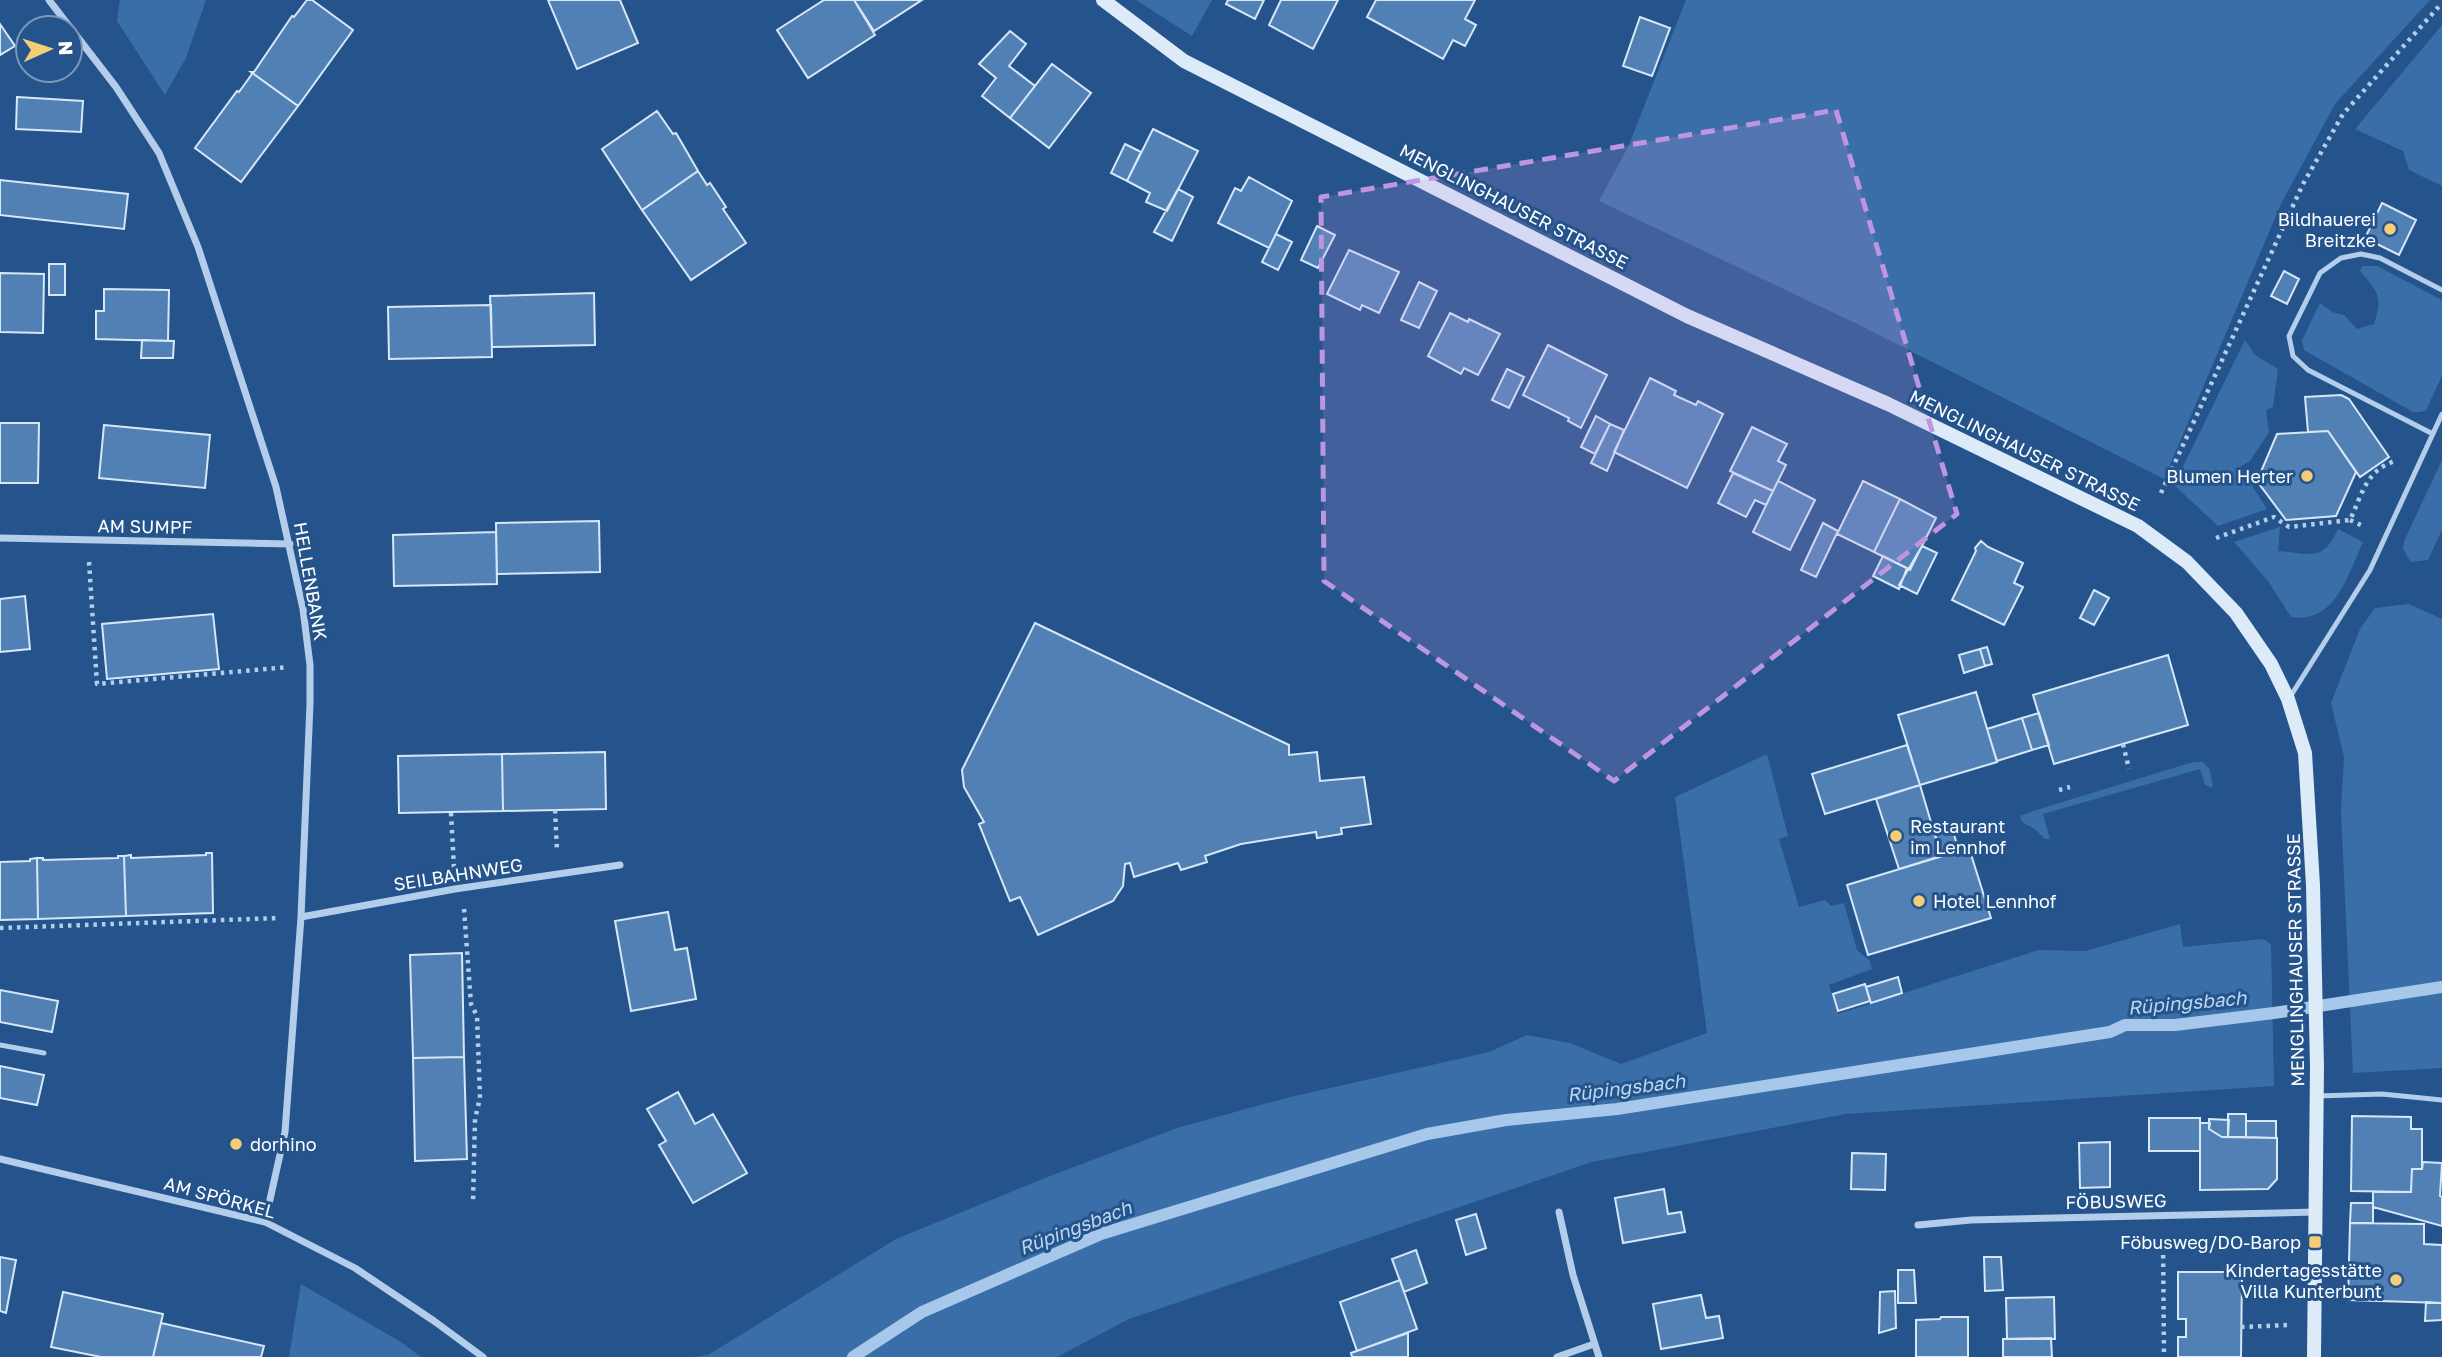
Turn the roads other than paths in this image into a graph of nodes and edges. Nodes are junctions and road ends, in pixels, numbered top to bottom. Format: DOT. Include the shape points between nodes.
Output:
graph roads {
  1 [pos="49,0"];
  2 [pos="1103,0"];
  3 [pos="2442,290"];
  4 [pos="2442,414"];
  5 [pos="2433,434"];
  6 [pos="0,538"];
  7 [pos="290,544"];
  8 [pos="2288,699"];
  9 [pos="620,865"];
  10 [pos="301,917"];
  11 [pos="0,1045"];
  12 [pos="44,1053"];
  13 [pos="2317,1096"];
  14 [pos="2442,1100"];
  15 [pos="0,1159"];
  16 [pos="1559,1212"];
  17 [pos="2315,1212"];
  18 [pos="265,1222"];
  19 [pos="1919,1225"];
  20 [pos="1594,1344"];
  21 [pos="482,1357"];
  22 [pos="1557,1357"];
  23 [pos="1599,1357"];
  24 [pos="2314,1357"];
  1 -- 7 [label="street, HELLENBANK" via="116,87 159,153 226,326"];
  2 -- 8 [label="street, MENGLINGHAUSER STRASSE" via="1184,61 1313,127 1687,316 1888,404 2138,526 2187,562 2236,613 2271,664"];
  3 -- 5 [label="lane" via="2380,258 2361,254 2341,258 2320,273 2289,336 2292,356 2308,370"];
  4 -- 5 [label="lane"];
  5 -- 8 [label="lane" via="2371,570"];
  6 -- 7 [label="street, AM SUMPF"];
  7 -- 10 [label="street, HELLENBANK" via="310,665"];
  8 -- 13 [label="street, MENGLINGHAUSER STRASSE" via="2305,753 2311,823"];
  9 -- 10 [label="street, SEILBAHNWEG"];
  10 -- 18 [label="street, HELLENBANK" via="285,1132"];
  11 -- 12 [label="lane"];
  13 -- 14 [label="lane" via="2382,1094"];
  13 -- 17 [label="street, MENGLINGHAUSER STRASSE"];
  15 -- 18 [label="street, AM SPÖRKEL"];
  16 -- 20 [label="street"];
  17 -- 19 [label="street, FÖBUSWEG"];
  17 -- 24 [label="street, MENGLINGHAUSER STRASSE"];
  18 -- 21 [label="street, AM SPÖRKEL" via="355,1268"];
  20 -- 22 [label="street"];
  20 -- 23 [label="street"];
}
